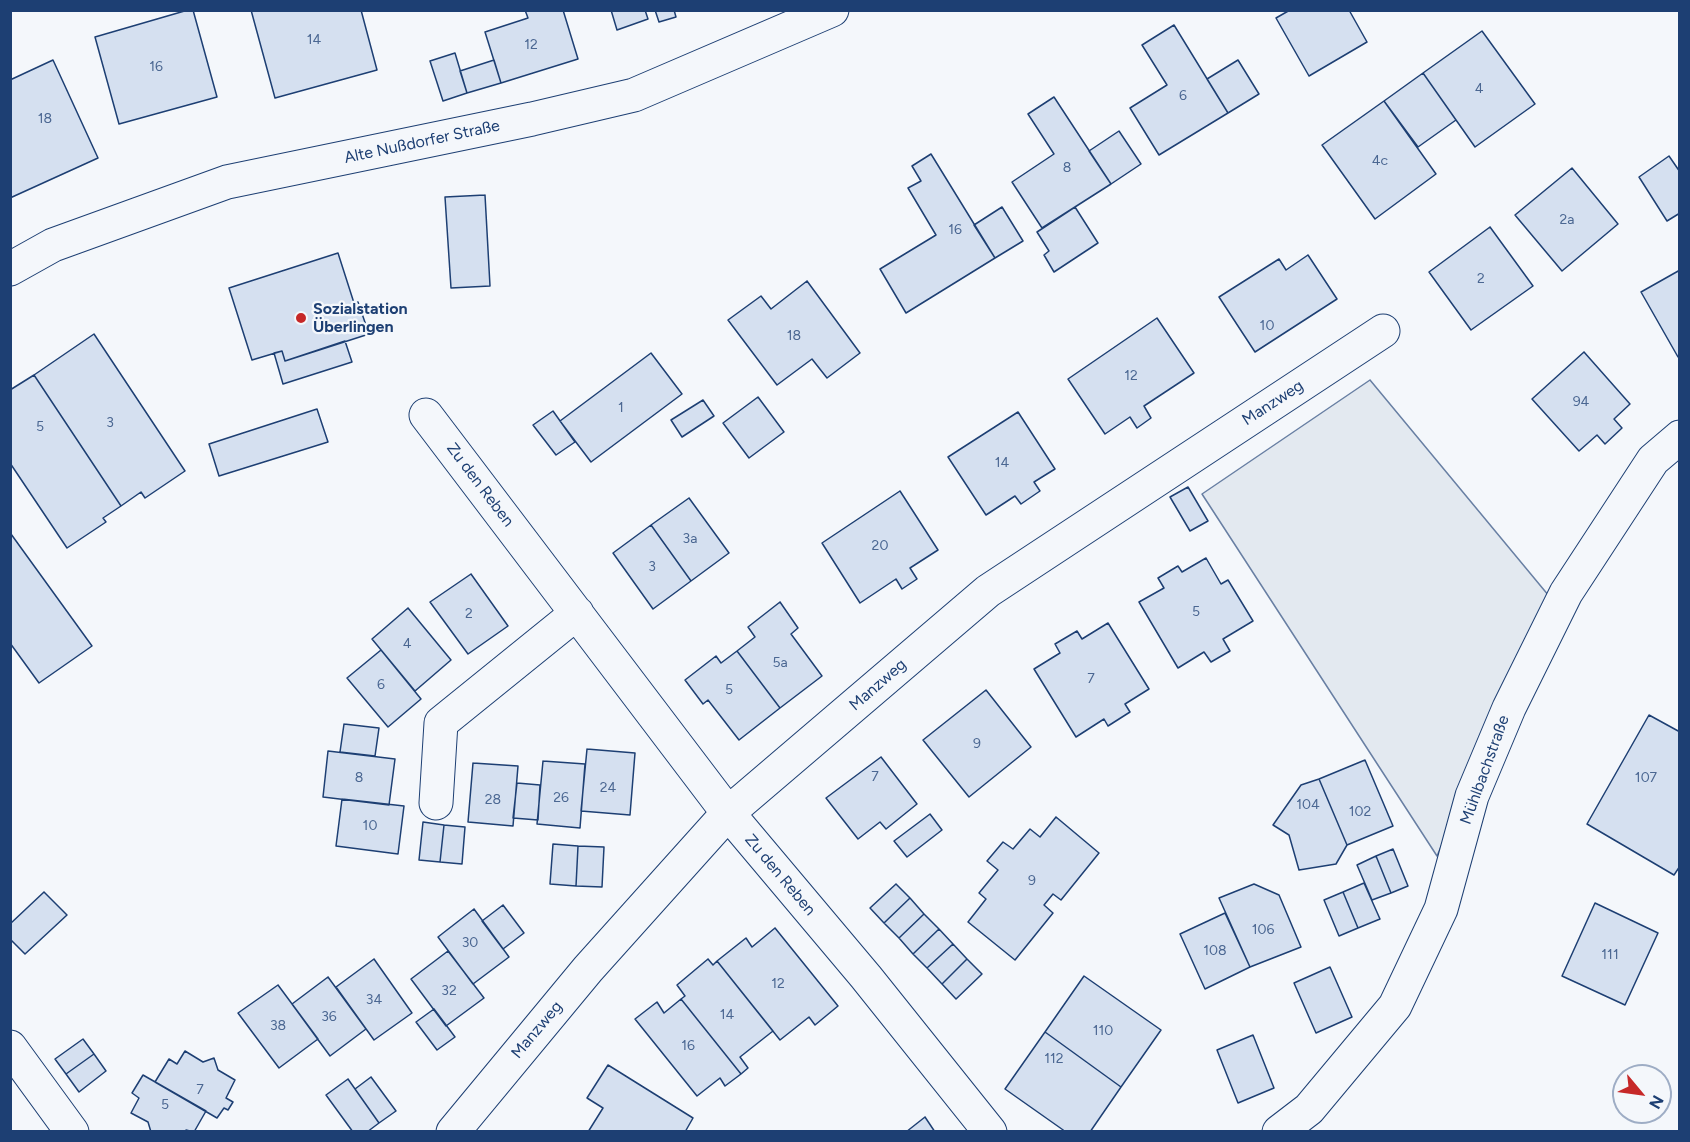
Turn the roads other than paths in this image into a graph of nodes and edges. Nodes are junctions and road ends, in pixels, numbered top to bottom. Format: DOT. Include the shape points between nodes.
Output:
graph roads {
  1 [pos="832,10"];
  2 [pos="10,269"];
  3 [pos="1383,331"];
  4 [pos="426,415"];
  5 [pos="1680,437"];
  6 [pos="577,613"];
  7 [pos="436,803"];
  8 [pos="728,813"];
  9 [pos="10,1047"];
  10 [pos="72,1131"];
  11 [pos="453,1131"];
  12 [pos="990,1131"];
  13 [pos="1279,1131"];
  1 -- 2 [label="street, Alte Nußdorfer Straße" via="634,95 227,182 53,245"];
  3 -- 8 [label="street, Manzweg" via="988,591"];
  4 -- 6 [label="street, Zu den Reben"];
  5 -- 13 [label="street, Mühlbachstraße" via="1653,460 1555,614 1472,796 1441,909 1395,1006 1309,1109"];
  6 -- 7 [label="street" via="441,723"];
  6 -- 8 [label="street, Zu den Reben"];
  8 -- 11 [label="street, Manzweg" via="588,969"];
  8 -- 12 [label="street, Zu den Reben"];
  9 -- 10 [label="street"];
}
